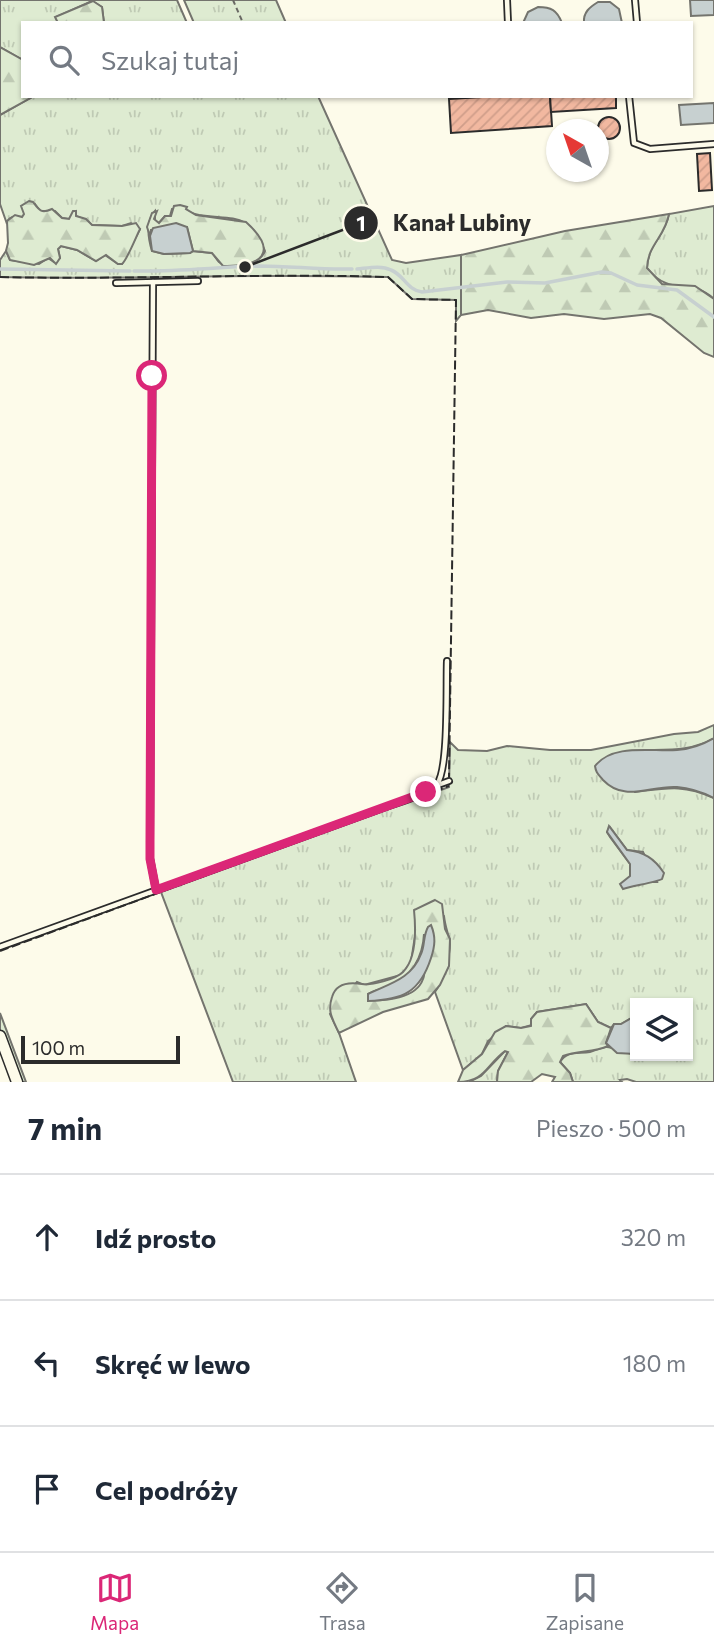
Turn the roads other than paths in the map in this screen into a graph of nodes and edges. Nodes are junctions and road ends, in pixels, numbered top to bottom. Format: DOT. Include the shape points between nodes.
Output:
graph roads {
  1 [pos="507,0"];
  2 [pos="635,0"];
  3 [pos="509,21"];
  4 [pos="637,21"];
  5 [pos="629,98"];
  6 [pos="714,144"];
  7 [pos="198,281"];
  8 [pos="153,282"];
  9 [pos="117,283"];
  10 [pos="447,661"];
  11 [pos="449,781"];
  12 [pos="434,787"];
  13 [pos="156,890"];
  14 [pos="0,947"];
  15 [pos="0,1037"];
  16 [pos="17,1082"];
  1 -- 3 [label="lane"];
  2 -- 4 [label="lane"];
  5 -- 6 [label="lane" via="634,143 650,149"];
  7 -- 8 [label="lane"];
  8 -- 9 [label="lane"];
  8 -- 13 [label="lane" via="150,850"];
  10 -- 12 [label="lane" via="444,760"];
  11 -- 12 [label="lane"];
  12 -- 13 [label="lane"];
  13 -- 14 [label="lane"];
  15 -- 16 [label="street"];
}
